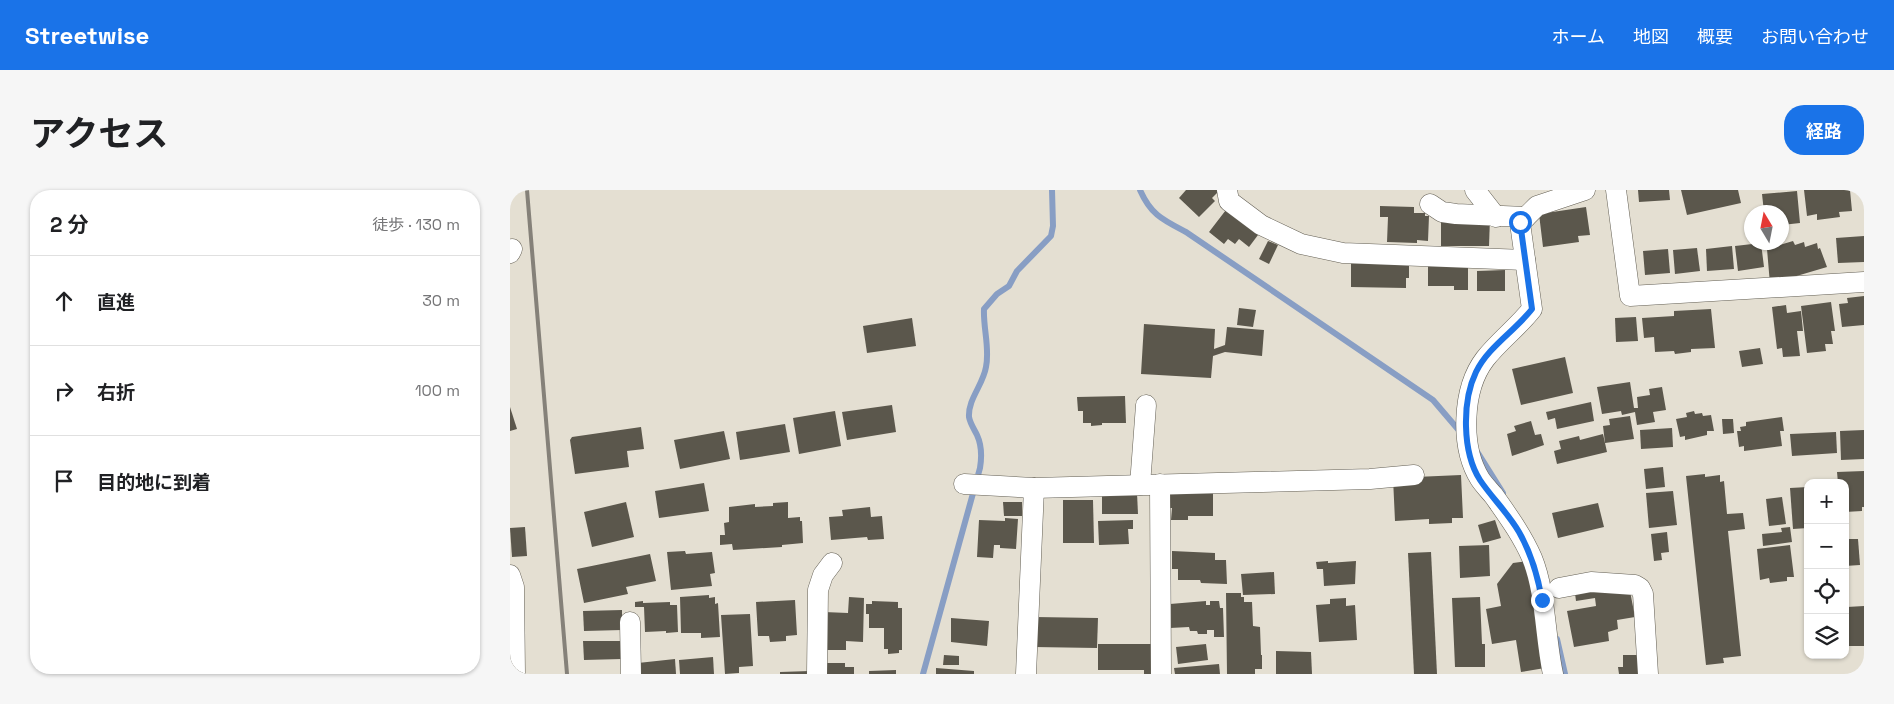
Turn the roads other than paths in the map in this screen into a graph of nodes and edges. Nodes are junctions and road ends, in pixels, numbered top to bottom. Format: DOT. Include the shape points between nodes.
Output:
graph roads {
  1 [pos="1227,190"];
  2 [pos="1475,190"];
  3 [pos="1584,190"];
  4 [pos="1616,190"];
  5 [pos="1430,204"];
  6 [pos="1496,216"];
  7 [pos="1526,217"];
  8 [pos="1525,260"];
  9 [pos="1864,282"];
  10 [pos="1146,405"];
  11 [pos="1414,474"];
  12 [pos="964,484"];
  13 [pos="1150,485"];
  14 [pos="1034,488"];
  15 [pos="832,563"];
  16 [pos="510,575"];
  17 [pos="1559,588"];
  18 [pos="630,622"];
  19 [pos="514,671"];
  20 [pos="631,674"];
  21 [pos="817,674"];
  22 [pos="1026,674"];
  23 [pos="1160,674"];
  24 [pos="1553,674"];
  25 [pos="1648,674"];
  1 -- 8 [label="street" via="1229,201 1261,225 1301,244 1342,254"];
  2 -- 6 [label="street"];
  3 -- 7 [label="street" via="1537,206"];
  4 -- 9 [label="street" via="1630,296"];
  5 -- 6 [label="street" via="1442,212"];
  6 -- 7 [label="street"];
  7 -- 8 [label="street" via="1520,222"];
  8 -- 24 [label="street" via="1532,309 1476,371 1466,427 1474,467 1519,531 1533,561"];
  10 -- 13 [label="street"];
  11 -- 13 [label="street" via="1370,479"];
  12 -- 14 [label="street"];
  13 -- 14 [label="street"];
  13 -- 23 [label="street"];
  14 -- 22 [label="street"];
  15 -- 21 [label="street" via="818,590"];
  16 -- 19 [label="street" via="514,587"];
  17 -- 25 [label="street" via="1591,582 1640,588 1644,594"];
  18 -- 20 [label="street"];
}
